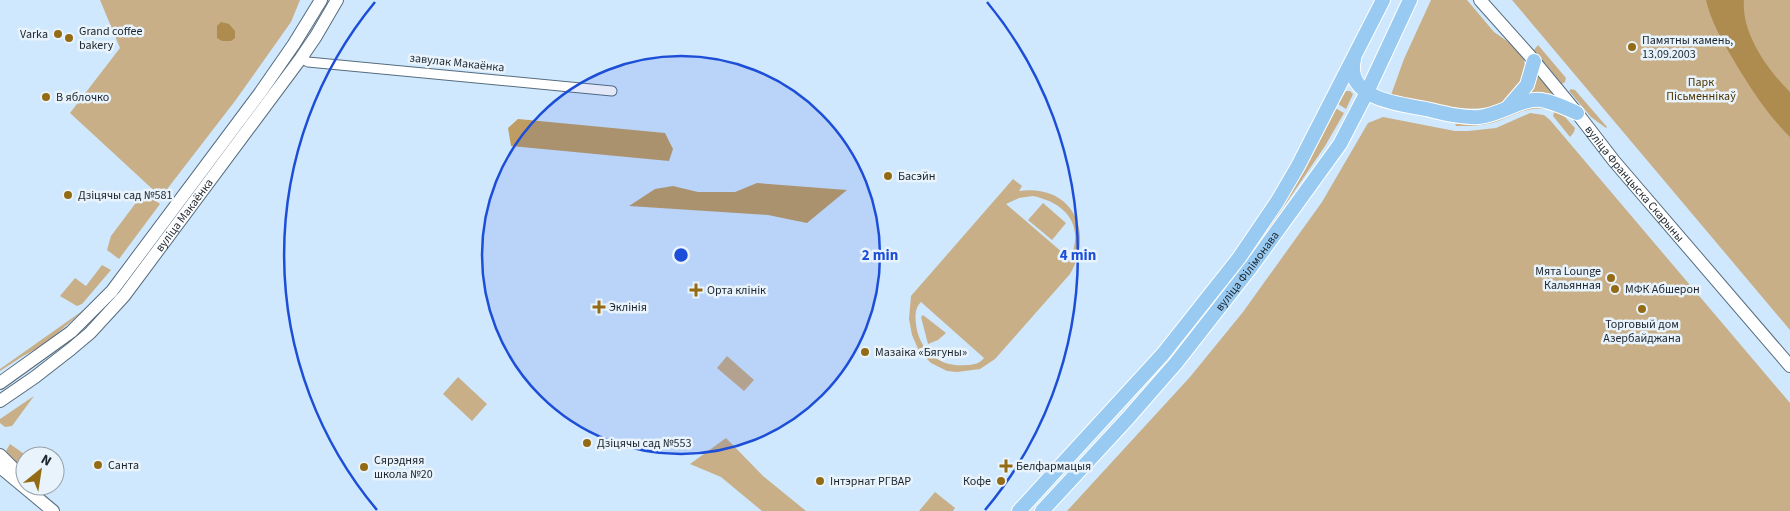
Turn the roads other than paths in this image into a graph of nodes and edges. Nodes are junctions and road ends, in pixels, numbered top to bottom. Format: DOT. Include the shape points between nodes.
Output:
graph roads {
  1 [pos="321,0"];
  2 [pos="337,0"];
  3 [pos="1383,0"];
  4 [pos="1410,0"];
  5 [pos="1480,0"];
  6 [pos="1355,56"];
  7 [pos="301,58"];
  8 [pos="1534,61"];
  9 [pos="612,91"];
  10 [pos="1367,92"];
  11 [pos="1506,110"];
  12 [pos="1577,113"];
  13 [pos="125,272"];
  14 [pos="137,280"];
  15 [pos="1204,302"];
  16 [pos="1217,312"];
  17 [pos="1790,366"];
  18 [pos="0,383"];
  19 [pos="0,401"];
  20 [pos="0,455"];
  21 [pos="0,467"];
  22 [pos="15,471"];
  23 [pos="38,496"];
  24 [pos="50,509"];
  25 [pos="1019,511"];
  26 [pos="1042,511"];
  1 -- 13 [label="street, вуліца Макаёнка" via="255,100"];
  2 -- 7 [label="street, вуліца Макаёнка"];
  3 -- 6 [label="main road, вуліца Філімонава"];
  4 -- 10 [label="main road, вуліца Філімонава"];
  5 -- 8 [label="street, вуліца Францыска Скарыны"];
  6 -- 10 [label="main road" via="1354,76"];
  6 -- 15 [label="main road, вуліца Філімонава" via="1289,182 1239,258"];
  7 -- 9 [label="street, завулак Макаёнка" via="308,62"];
  7 -- 14 [label="street, вуліца Макаёнка"];
  8 -- 11 [label="main road" via="1524,90"];
  8 -- 12 [label="street, вуліца Францыска Скарыны"];
  10 -- 11 [label="main road" via="1388,102 1463,116 1485,116"];
  10 -- 16 [label="main road, вуліца Філімонава" via="1340,144"];
  11 -- 12 [label="main road" via="1521,102 1541,100"];
  12 -- 17 [label="street, вуліца Францыска Скарыны" via="1614,161"];
  13 -- 14 [label="street"];
  13 -- 18 [label="street, вуліца Макаёнка" via="112,291 71,332"];
  14 -- 19 [label="street, вуліца Макаёнка" via="90,332 36,377"];
  15 -- 16 [label="main road"];
  15 -- 25 [label="main road, вуліца Філімонава" via="1163,354"];
  16 -- 26 [label="main road, вуліца Філімонава" via="1128,418"];
  20 -- 22 [label="street"];
  21 -- 24 [label="street"];
  23 -- 24 [label="street"];
}
